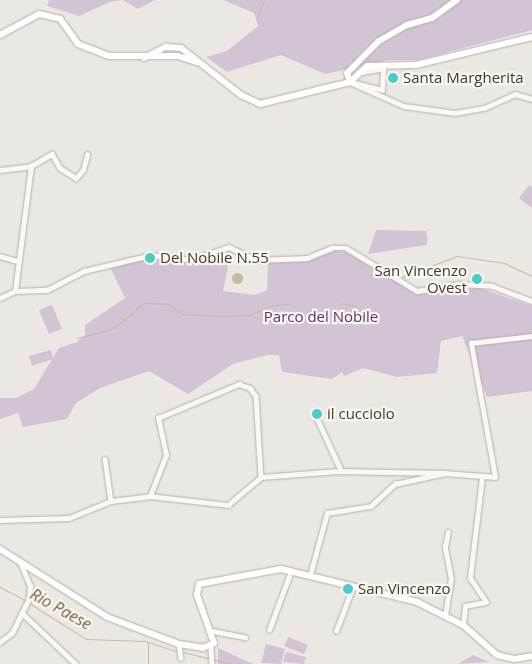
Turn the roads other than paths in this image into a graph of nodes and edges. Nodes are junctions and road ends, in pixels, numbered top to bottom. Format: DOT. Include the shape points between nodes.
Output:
graph roads {
  1 [pos="457,0"];
  2 [pos="0,35"];
  3 [pos="532,37"];
  4 [pos="144,58"];
  5 [pos="206,65"];
  6 [pos="358,72"];
  7 [pos="350,82"];
  8 [pos="532,99"];
  9 [pos="87,155"];
  10 [pos="31,166"];
  11 [pos="0,170"];
  12 [pos="0,256"];
  13 [pos="17,261"];
  14 [pos="15,291"];
  15 [pos="0,298"];
  16 [pos="532,301"];
  17 [pos="532,336"];
  18 [pos="315,414"];
  19 [pos="105,459"];
  20 [pos="342,471"];
  21 [pos="445,473"];
  22 [pos="482,476"];
  23 [pos="261,477"];
  24 [pos="150,496"];
  25 [pos="111,501"];
  26 [pos="0,520"];
  27 [pos="448,532"];
  28 [pos="0,549"];
  29 [pos="20,565"];
  30 [pos="291,571"];
  31 [pos="310,575"];
  32 [pos="352,589"];
  33 [pos="22,613"];
  34 [pos="445,616"];
  35 [pos="463,625"];
  36 [pos="269,630"];
  37 [pos="213,631"];
  38 [pos="336,631"];
  39 [pos="245,637"];
  40 [pos="0,642"];
  41 [pos="211,647"];
  42 [pos="532,656"];
  43 [pos="211,660"];
  44 [pos="76,664"];
  1 -- 7 [label="street" via="432,18 407,25 379,41 347,73"];
  2 -- 4 [label="street" via="29,16 49,15 60,19 81,46 109,56"];
  3 -- 6 [label="street" via="416,65 367,66"];
  4 -- 5 [label="street" via="178,56"];
  4 -- 5 [label="street" via="170,46"];
  5 -- 7 [label="street" via="241,95 260,104"];
  6 -- 7 [label="street"];
  6 -- 7 [label="street" via="383,69 382,90"];
  7 -- 8 [label="street" via="404,106 455,113 484,108 514,94"];
  9 -- 10 [label="street" via="84,170 76,178 60,168 52,154"];
  10 -- 11 [label="street"];
  10 -- 13 [label="street"];
  12 -- 13 [label="street"];
  13 -- 14 [label="street"];
  14 -- 15 [label="street"];
  14 -- 16 [label="street" via="47,290 84,271 151,255 190,260 229,247 257,260 306,258 332,248 346,248 417,291 460,284 492,286"];
  17 -- 22 [label="street" via="471,342 470,358 496,470 495,477"];
  18 -- 20 [label="street"];
  19 -- 25 [label="street"];
  20 -- 21 [label="street"];
  20 -- 23 [label="street"];
  21 -- 22 [label="street"];
  21 -- 31 [label="street" via="394,485 371,506 327,513"];
  22 -- 35 [label="street" via="470,578 486,602 465,606"];
  23 -- 24 [label="street" via="228,505"];
  23 -- 24 [label="street" via="256,396 250,388 238,384 158,418 166,455"];
  24 -- 25 [label="street"];
  25 -- 26 [label="street" via="68,518"];
  27 -- 34 [label="street" via="445,547 451,579"];
  28 -- 29 [label="street"];
  29 -- 33 [label="street" via="30,586"];
  29 -- 41 [label="street" via="107,617 180,652"];
  30 -- 31 [label="street"];
  30 -- 36 [label="street"];
  30 -- 37 [label="street" via="245,573 199,584 197,595"];
  31 -- 32 [label="street"];
  32 -- 34 [label="street" via="410,600"];
  32 -- 38 [label="street"];
  33 -- 40 [label="street" via="10,635"];
  33 -- 44 [label="street"];
  34 -- 35 [label="street"];
  35 -- 42 [label="street" via="497,655 514,659"];
  37 -- 39 [label="street"];
  37 -- 41 [label="street"];
  41 -- 43 [label="street"];
}
